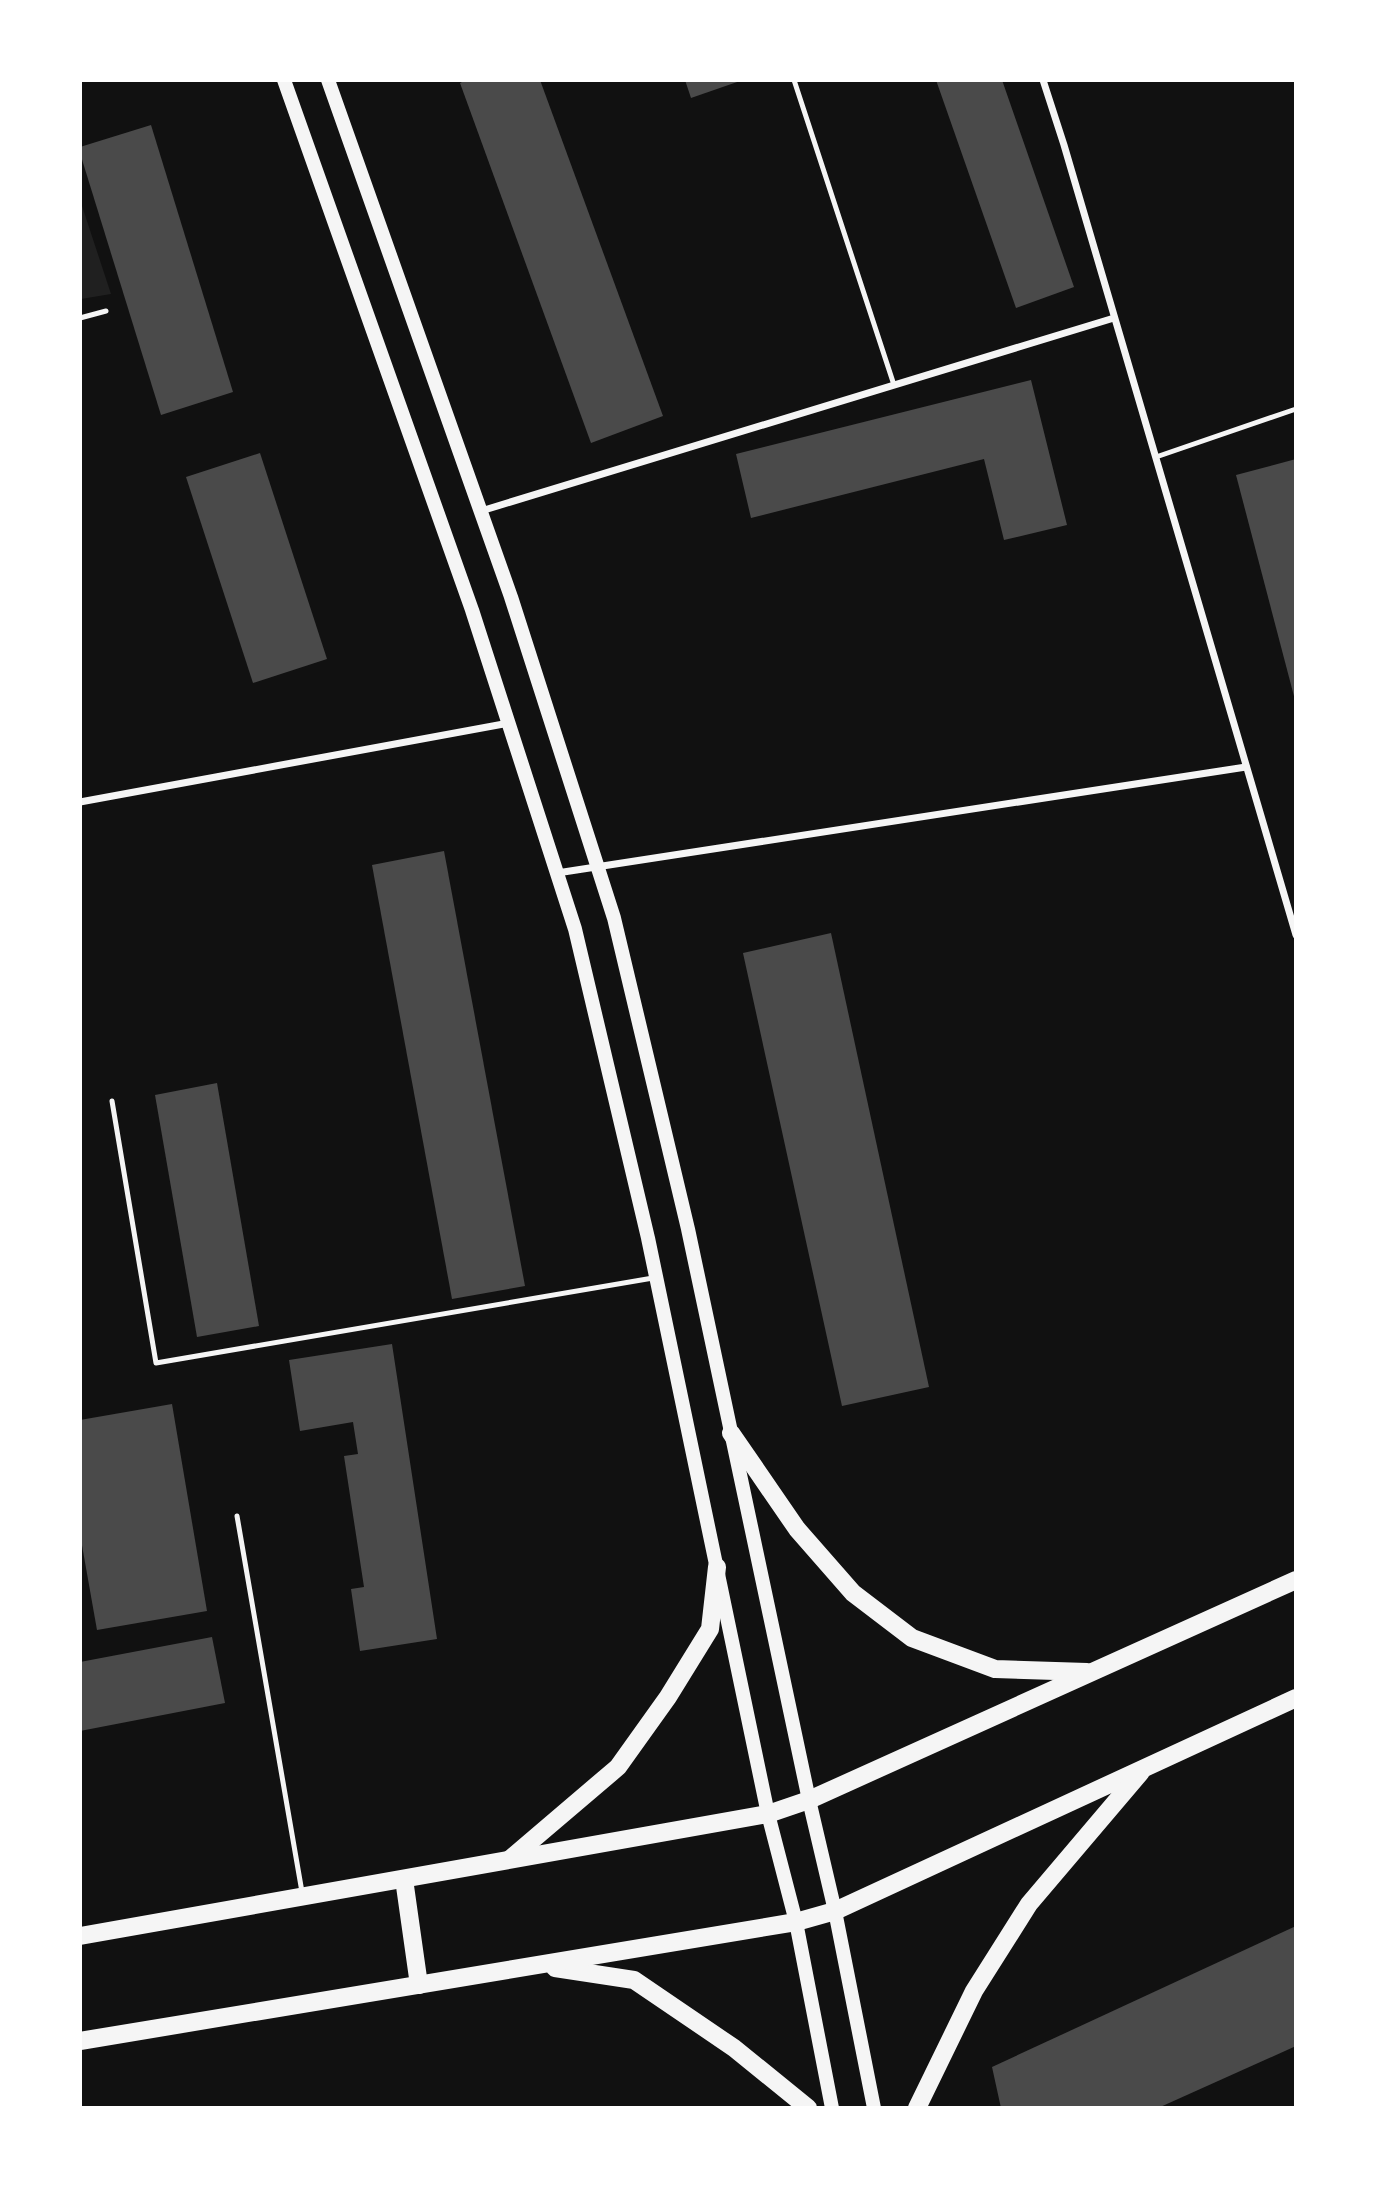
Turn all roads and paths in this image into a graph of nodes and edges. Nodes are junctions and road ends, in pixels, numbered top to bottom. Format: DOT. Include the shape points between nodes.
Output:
graph roads {
  1 [pos="284,80"];
  2 [pos="328,80"];
  3 [pos="794,80"];
  4 [pos="1043,80"];
  5 [pos="106,311"];
  6 [pos="80,318"];
  7 [pos="1114,318"];
  8 [pos="894,385"];
  9 [pos="1296,409"];
  10 [pos="1156,457"];
  11 [pos="481,511"];
  12 [pos="509,723"];
  13 [pos="1246,767"];
  14 [pos="80,802"];
  15 [pos="598,867"];
  16 [pos="557,873"];
  17 [pos="1296,935"];
  18 [pos="112,1101"];
  19 [pos="657,1278"];
  20 [pos="731,1433"];
  21 [pos="237,1516"];
  22 [pos="717,1567"];
  23 [pos="1296,1580"];
  24 [pos="1091,1673"];
  25 [pos="1296,1698"];
  26 [pos="1145,1768"];
  27 [pos="808,1800"];
  28 [pos="768,1814"];
  29 [pos="510,1860"];
  30 [pos="404,1879"];
  31 [pos="303,1897"];
  32 [pos="835,1911"];
  33 [pos="796,1922"];
  34 [pos="80,1936"];
  35 [pos="538,1965"];
  36 [pos="419,1985"];
  37 [pos="80,2041"];
  38 [pos="808,2108"];
  39 [pos="832,2108"];
  40 [pos="874,2108"];
  41 [pos="917,2108"];
  1 -- 12 [label="main road"];
  2 -- 11 [label="main road"];
  3 -- 8 [label="lane"];
  4 -- 7 [label="street"];
  5 -- 6 [label="lane"];
  7 -- 8 [label="street"];
  7 -- 10 [label="street"];
  8 -- 11 [label="street"];
  9 -- 10 [label="lane"];
  10 -- 13 [label="street"];
  11 -- 15 [label="main road"];
  12 -- 14 [label="street"];
  12 -- 16 [label="main road"];
  13 -- 15 [label="street"];
  13 -- 17 [label="street"];
  15 -- 16 [label="street"];
  15 -- 20 [label="main road" via="688,1229"];
  16 -- 19 [label="main road" via="578,942"];
  18 -- 19 [label="lane" via="156,1363"];
  19 -- 22 [label="main road"];
  20 -- 24 [label="main road" via="797,1529 853,1593 912,1638 995,1669"];
  20 -- 27 [label="main road"];
  21 -- 31 [label="lane"];
  22 -- 28 [label="main road"];
  22 -- 29 [label="main road" via="710,1629 668,1697 618,1767"];
  23 -- 24 [label="main road"];
  24 -- 27 [label="main road"];
  25 -- 26 [label="main road"];
  26 -- 32 [label="main road"];
  26 -- 41 [label="main road" via="1029,1904 974,1992"];
  27 -- 28 [label="main road"];
  27 -- 32 [label="main road"];
  28 -- 29 [label="main road"];
  28 -- 33 [label="main road"];
  29 -- 30 [label="main road"];
  30 -- 31 [label="main road"];
  30 -- 36 [label="main road"];
  31 -- 34 [label="main road"];
  32 -- 33 [label="main road"];
  32 -- 40 [label="main road"];
  33 -- 35 [label="main road"];
  33 -- 39 [label="main road"];
  35 -- 36 [label="main road"];
  35 -- 38 [label="main road" via="634,1980 734,2048"];
  36 -- 37 [label="main road"];
}
